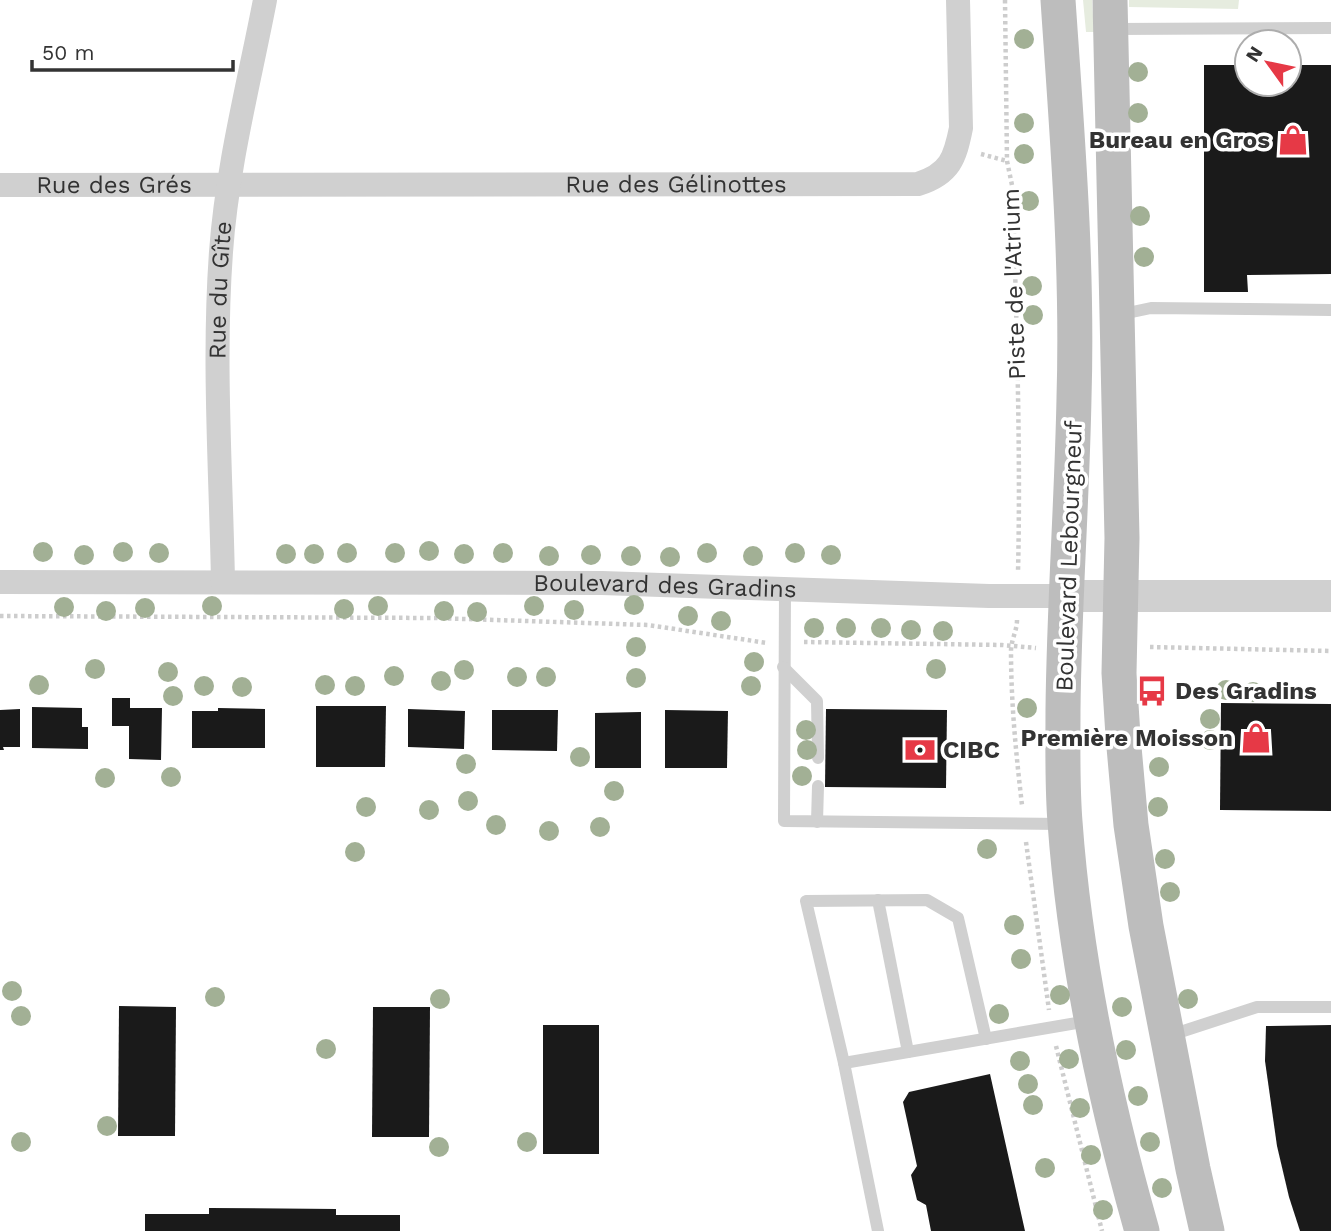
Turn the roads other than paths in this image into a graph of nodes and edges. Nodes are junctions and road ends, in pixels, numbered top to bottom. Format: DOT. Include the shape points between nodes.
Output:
graph roads {
  1 [pos="265,0"];
  2 [pos="958,0"];
  3 [pos="1058,0"];
  4 [pos="1110,14"];
  5 [pos="1331,28"];
  6 [pos="0,185"];
  7 [pos="229,185"];
  8 [pos="1331,310"];
  9 [pos="1118,315"];
  10 [pos="0,582"];
  11 [pos="223,582"];
  12 [pos="785,589"];
  13 [pos="1066,596"];
  14 [pos="1119,596"];
  15 [pos="1331,596"];
  16 [pos="783,667"];
  17 [pos="818,758"];
  18 [pos="818,786"];
  19 [pos="817,822"];
  20 [pos="1065,824"];
  21 [pos="878,900"];
  22 [pos="1331,1007"];
  23 [pos="1092,1020"];
  24 [pos="1167,1036"];
  25 [pos="986,1039"];
  26 [pos="908,1052"];
  27 [pos="844,1063"];
  28 [pos="878,1231"];
  29 [pos="1142,1231"];
  30 [pos="1207,1231"];
  1 -- 7 [label="street, Rue du Gîte"];
  2 -- 7 [label="street, Rue des Gélinottes" via="961,128 957,148 948,167 934,179 918,184"];
  3 -- 13 [label="main road, Boulevard Lebourgneuf" via="1071,180 1074,382"];
  4 -- 5 [label="lane"];
  4 -- 9 [label="main road, Boulevard Lebourgneuf"];
  6 -- 7 [label="street, Rue des Grés"];
  7 -- 11 [label="street, Rue du Gîte" via="221,252 218,350"];
  8 -- 9 [label="lane" via="1151,309"];
  9 -- 14 [label="main road, Boulevard Lebourgneuf"];
  10 -- 11 [label="street, Boulevard des Gradins"];
  11 -- 12 [label="street, Boulevard des Gradins" via="602,583"];
  12 -- 13 [label="street, Boulevard des Gradins"];
  12 -- 16 [label="lane"];
  13 -- 14 [label="street, Boulevard des Gradins"];
  13 -- 20 [label="main road, Boulevard Lebourgneuf"];
  14 -- 15 [label="street, Boulevard des Gradins"];
  14 -- 24 [label="main road, Boulevard Lebourgneuf" via="1120,682 1131,825"];
  16 -- 17 [label="lane" via="817,701"];
  16 -- 19 [label="lane" via="784,821"];
  18 -- 19 [label="lane"];
  19 -- 20 [label="lane"];
  20 -- 23 [label="main road, Boulevard Lebourgneuf" via="1074,915"];
  21 -- 25 [label="lane" via="927,900 958,918"];
  21 -- 26 [label="lane"];
  21 -- 27 [label="lane" via="806,901"];
  22 -- 24 [label="lane" via="1256,1007"];
  23 -- 25 [label="lane"];
  23 -- 29 [label="main road, Boulevard Lebourgneuf" via="1115,1134"];
  24 -- 30 [label="main road, Boulevard Lebourgneuf"];
  25 -- 26 [label="lane"];
  26 -- 27 [label="lane"];
  27 -- 28 [label="lane"];
}
